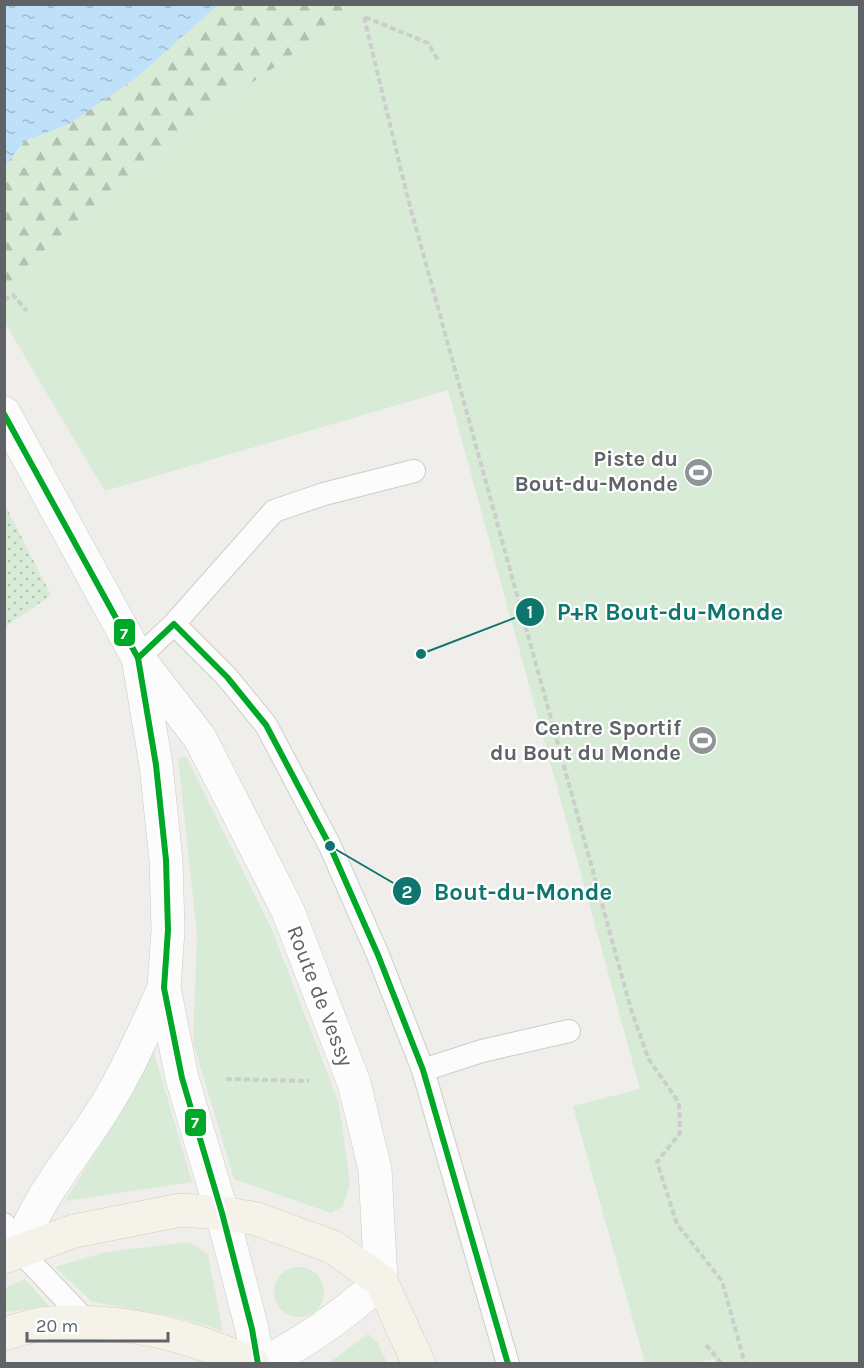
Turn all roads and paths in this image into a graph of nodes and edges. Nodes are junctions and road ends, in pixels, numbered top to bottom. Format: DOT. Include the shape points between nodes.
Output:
graph roads {
  1 [pos="438,60"];
  2 [pos="4,300"];
  3 [pos="27,311"];
  4 [pos="4,413"];
  5 [pos="414,471"];
  6 [pos="174,624"];
  7 [pos="138,658"];
  8 [pos="164,988"];
  9 [pos="569,1031"];
  10 [pos="423,1070"];
  11 [pos="216,1079"];
  12 [pos="310,1082"];
  13 [pos="222,1213"];
  14 [pos="9,1244"];
  15 [pos="381,1281"];
  16 [pos="89,1324"];
  17 [pos="4,1334"];
  18 [pos="706,1345"];
  19 [pos="258,1364"];
  20 [pos="419,1364"];
  21 [pos="508,1364"];
  22 [pos="722,1364"];
  23 [pos="745,1364"];
  1 -- 23 [label="path" via="428,43 364,17 407,195 630,1006 648,1058 679,1102 680,1133 657,1162 677,1224 722,1281"];
  2 -- 3 [label="path" via="13,295"];
  4 -- 7 [label="street, Route de Vessy"];
  5 -- 6 [label="lane" via="274,511"];
  6 -- 7 [label="lane"];
  6 -- 10 [label="lane" via="227,677 266,725 300,784 378,955"];
  7 -- 8 [label="street, Route de Vessy" via="156,765 166,860 168,930"];
  7 -- 15 [label="street, Route de Vessy" via="200,738 288,911 354,1083 375,1169"];
  8 -- 13 [label="street, Route de Vessy" via="182,1078"];
  8 -- 14 [label="street, Route de Vessy" via="122,1078"];
  9 -- 10 [label="lane"];
  10 -- 21 [label="lane"];
  11 -- 12 [label="path"];
  13 -- 14 [label="main road" via="181,1210"];
  13 -- 15 [label="main road" via="257,1219 333,1247"];
  13 -- 19 [label="street, Route de Vessy"];
  14 -- 16 [label="lane"];
  15 -- 19 [label="street" via="345,1314 294,1348"];
  15 -- 20 [label="main road, Route de Vessy"];
  16 -- 17 [label="main road" via="47,1323"];
  16 -- 19 [label="main road" via="124,1323 168,1333"];
  18 -- 22 [label="path"];
}
